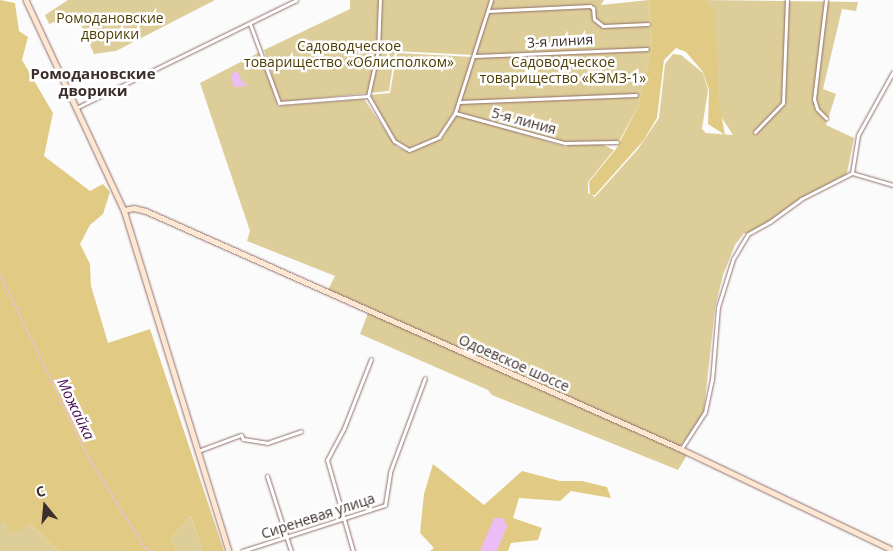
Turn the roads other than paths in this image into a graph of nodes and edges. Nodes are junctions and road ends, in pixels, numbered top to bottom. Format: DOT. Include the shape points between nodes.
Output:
graph roads {
  1 [pos="26,0"];
  2 [pos="296,0"];
  3 [pos="380,0"];
  4 [pos="491,0"];
  5 [pos="787,0"];
  6 [pos="826,0"];
  7 [pos="488,11"];
  8 [pos="250,24"];
  9 [pos="648,24"];
  10 [pos="647,49"];
  11 [pos="475,56"];
  12 [pos="893,72"];
  13 [pos="636,95"];
  14 [pos="368,96"];
  15 [pos="459,102"];
  16 [pos="78,108"];
  17 [pos="455,113"];
  18 [pos="826,118"];
  19 [pos="755,132"];
  20 [pos="617,142"];
  21 [pos="852,173"];
  22 [pos="893,185"];
  23 [pos="124,210"];
  24 [pos="371,359"];
  25 [pos="425,378"];
  26 [pos="301,431"];
  27 [pos="681,448"];
  28 [pos="197,451"];
  29 [pos="267,476"];
  30 [pos="344,521"];
  31 [pos="286,538"];
  32 [pos="893,550"];
  33 [pos="229,551"];
  34 [pos="242,551"];
  35 [pos="290,551"];
  36 [pos="353,551"];
  1 -- 16 [label="main road"];
  2 -- 8 [label="street"];
  3 -- 14 [label="street" via="378,51"];
  4 -- 7 [label="street"];
  5 -- 19 [label="street" via="783,103"];
  6 -- 18 [label="street" via="814,99 817,109"];
  7 -- 9 [label="street" via="590,6 594,19 602,26"];
  7 -- 11 [label="street"];
  8 -- 14 [label="street" via="279,103"];
  8 -- 16 [label="street"];
  10 -- 11 [label="street, 3-я линия"];
  11 -- 15 [label="street"];
  12 -- 21 [label="street" via="858,135"];
  13 -- 15 [label="street"];
  14 -- 17 [label="street" via="394,141 409,150 440,137"];
  15 -- 17 [label="street"];
  16 -- 23 [label="main road"];
  17 -- 20 [label="street, 5-я линия" via="564,143"];
  21 -- 22 [label="street"];
  21 -- 27 [label="street" via="801,198 771,222 748,234 734,259 718,307 712,380 705,412"];
  23 -- 27 [label="main road, Одоевское шоссе" via="146,211"];
  23 -- 28 [label="main road"];
  24 -- 30 [label="street" via="344,428 327,460"];
  25 -- 30 [label="street, Сиреневая улица" via="390,472 388,502"];
  26 -- 28 [label="street" via="267,443 243,439 241,435"];
  27 -- 32 [label="main road, Одоевское шоссе"];
  28 -- 33 [label="main road"];
  29 -- 31 [label="street"];
  30 -- 31 [label="street, Сиреневая улица"];
  30 -- 36 [label="street"];
  31 -- 34 [label="street, Сиреневая улица"];
  31 -- 35 [label="street"];
}
